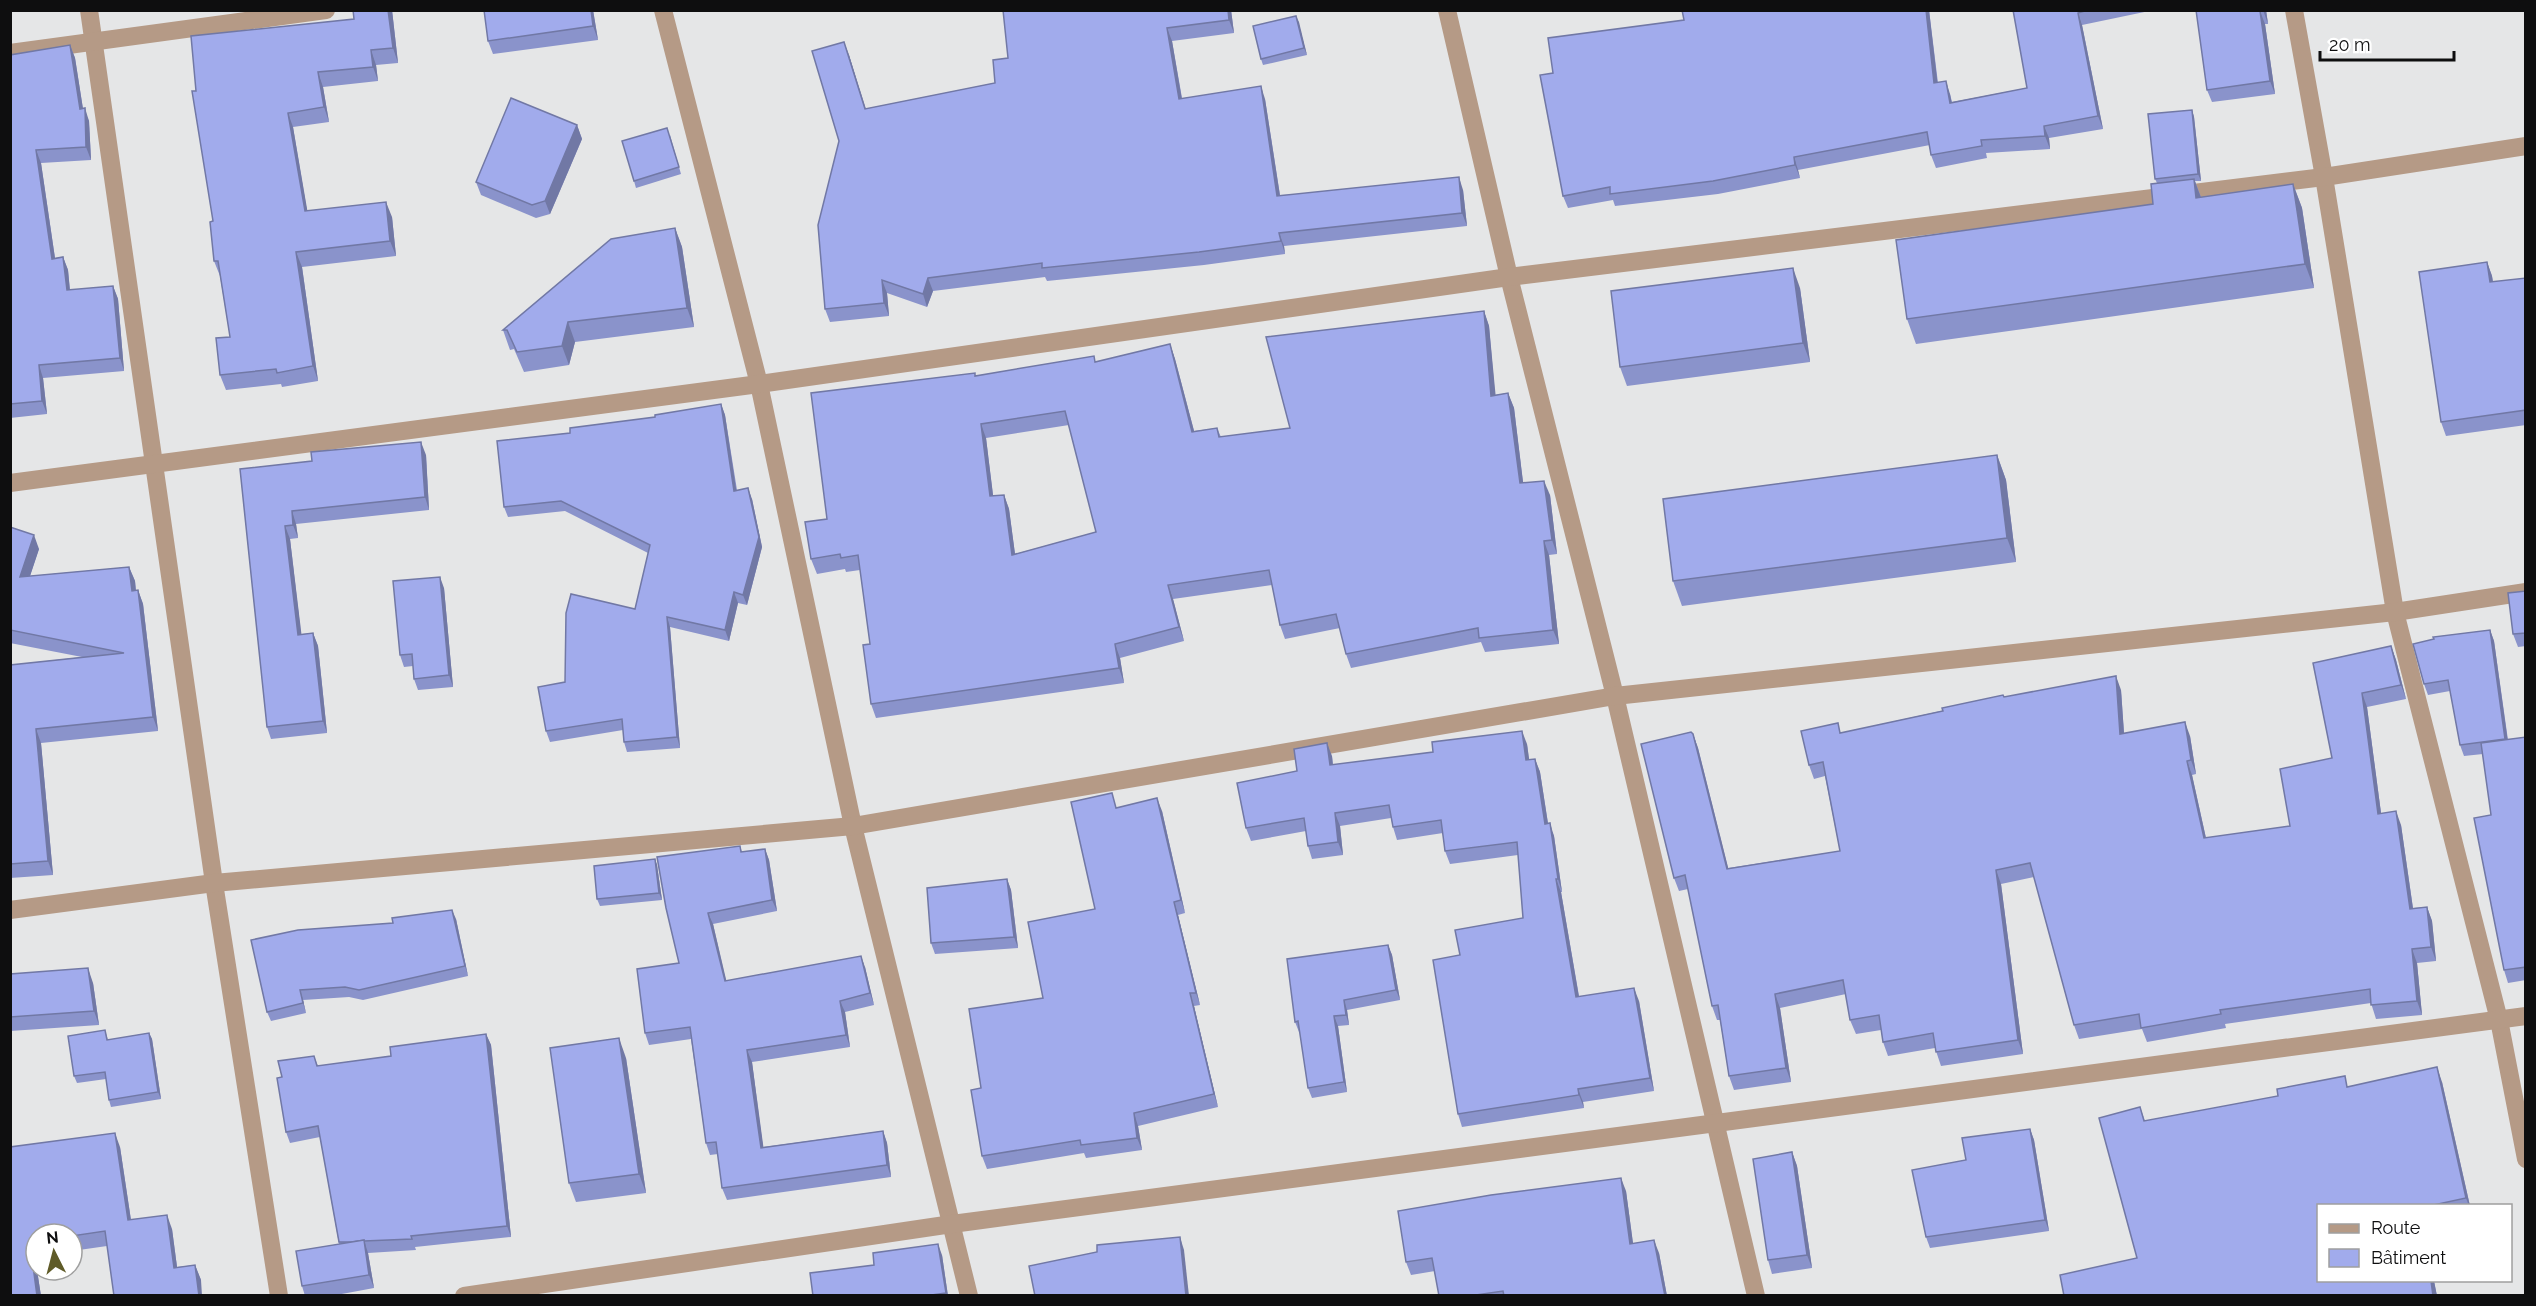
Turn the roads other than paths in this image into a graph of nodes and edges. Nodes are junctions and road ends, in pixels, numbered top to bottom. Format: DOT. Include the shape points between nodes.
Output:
graph roads {
  1 [pos="89,10"];
  2 [pos="326,10"];
  3 [pos="663,10"];
  4 [pos="1447,10"];
  5 [pos="2294,10"];
  6 [pos="94,42"];
  7 [pos="10,53"];
  8 [pos="2526,146"];
  9 [pos="2324,177"];
  10 [pos="1509,277"];
  11 [pos="759,384"];
  12 [pos="156,464"];
  13 [pos="10,483"];
  14 [pos="2526,592"];
  15 [pos="2395,612"];
  16 [pos="1615,696"];
  17 [pos="853,826"];
  18 [pos="214,883"];
  19 [pos="10,910"];
  20 [pos="2526,1016"];
  21 [pos="2499,1020"];
  22 [pos="1717,1124"];
  23 [pos="2526,1159"];
  24 [pos="952,1224"];
  25 [pos="279,1296"];
  26 [pos="465,1296"];
  27 [pos="969,1296"];
  28 [pos="1756,1296"];
  1 -- 6 [label="street"];
  2 -- 6 [label="street"];
  3 -- 11 [label="street"];
  4 -- 10 [label="street"];
  5 -- 9 [label="street"];
  6 -- 7 [label="street"];
  6 -- 12 [label="street"];
  8 -- 9 [label="street"];
  9 -- 10 [label="street"];
  9 -- 15 [label="street"];
  10 -- 11 [label="street"];
  10 -- 16 [label="street"];
  11 -- 12 [label="street"];
  11 -- 17 [label="street"];
  12 -- 13 [label="street"];
  12 -- 18 [label="street"];
  14 -- 15 [label="street"];
  15 -- 16 [label="street"];
  15 -- 21 [label="street"];
  16 -- 17 [label="street"];
  16 -- 22 [label="street"];
  17 -- 18 [label="street"];
  17 -- 24 [label="street"];
  18 -- 19 [label="street"];
  18 -- 25 [label="street"];
  20 -- 21 [label="street"];
  21 -- 22 [label="street"];
  21 -- 23 [label="street"];
  22 -- 24 [label="street"];
  22 -- 28 [label="street"];
  24 -- 26 [label="street"];
  24 -- 27 [label="street"];
}
